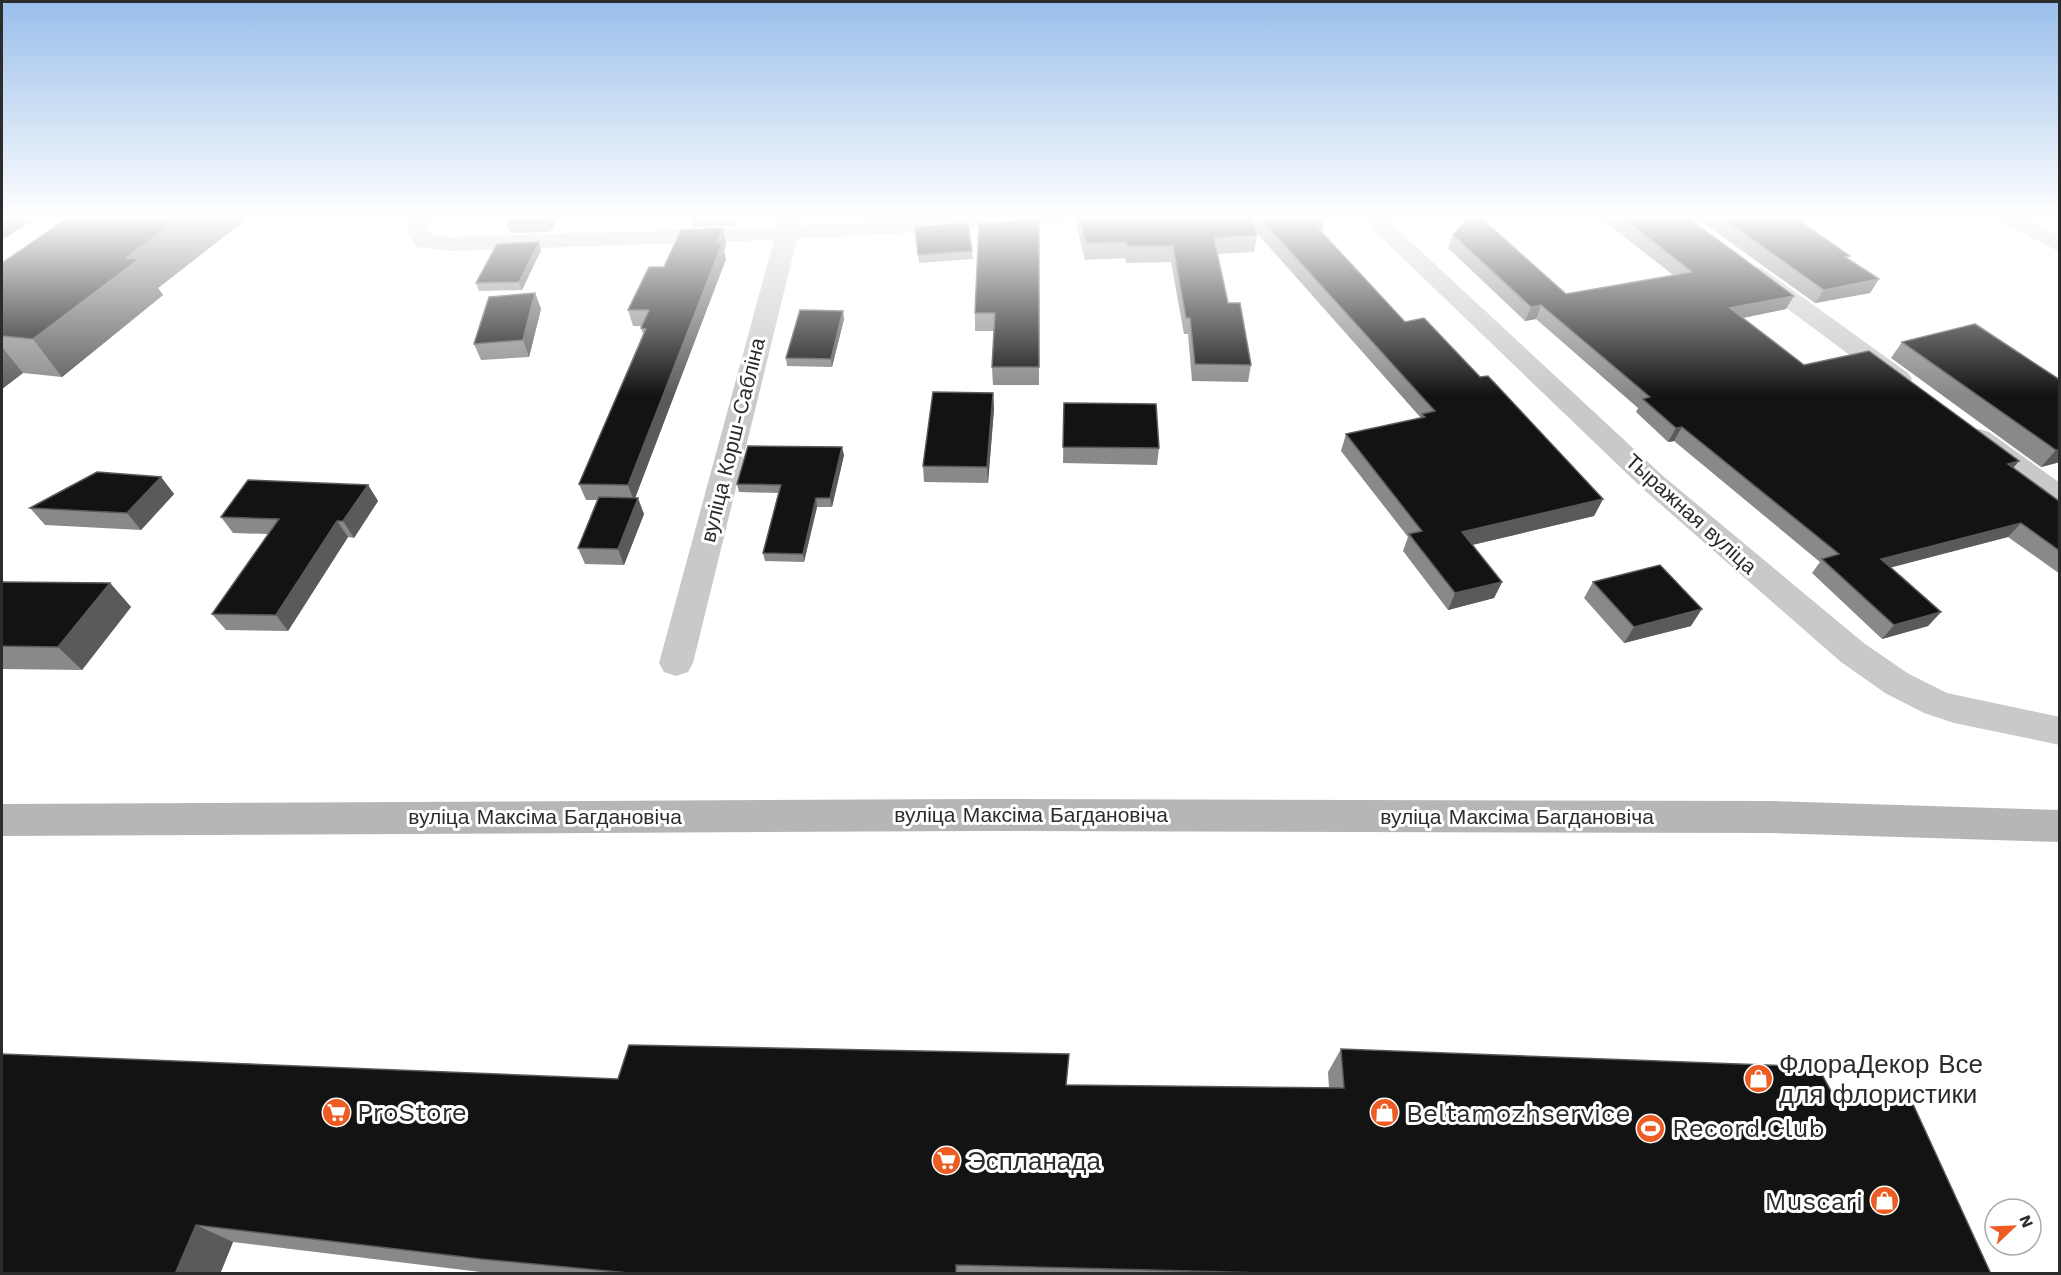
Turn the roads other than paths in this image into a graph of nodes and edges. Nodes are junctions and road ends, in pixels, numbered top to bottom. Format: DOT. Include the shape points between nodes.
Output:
graph roads {
  1 [pos="775,276"];
  2 [pos="1435,276"];
  3 [pos="1759,276"];
  4 [pos="1917,392"];
  5 [pos="1955,420"];
  6 [pos="2060,498"];
  7 [pos="676,663"];
  8 [pos="2060,731"];
  9 [pos="2,820"];
  10 [pos="2060,826"];
  1 -- 7 [label="street, вуліца Корш-Сабліна"];
  2 -- 8 [label="street, Тыражная вуліца" via="1699,524 1880,674 1961,712 2036,723"];
  3 -- 4 [label="street"];
  5 -- 6 [label="street"];
  9 -- 10 [label="main road, вуліца Максіма Багдановіча" via="990,815 1768,817"];
}
